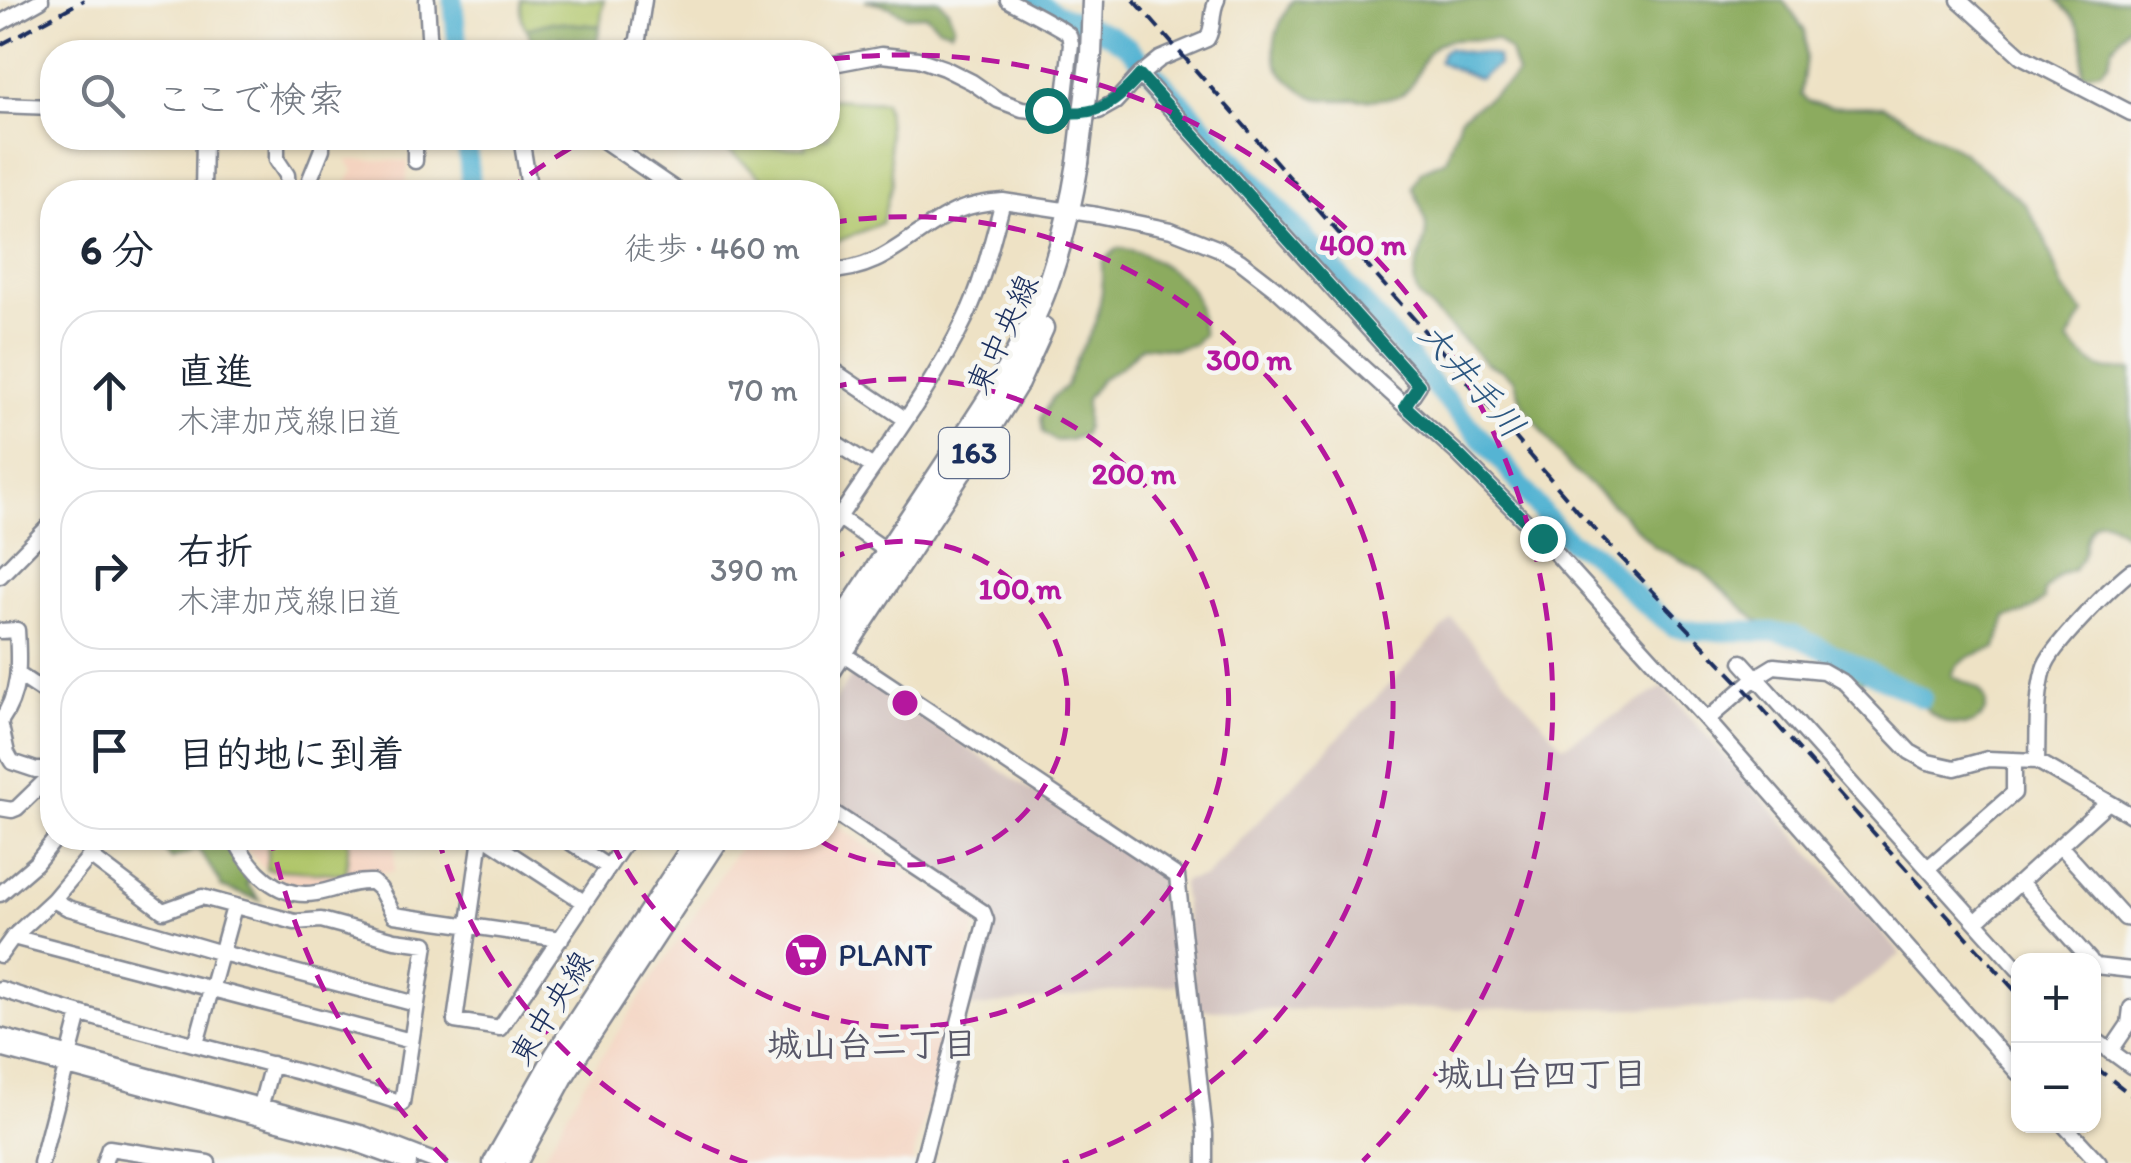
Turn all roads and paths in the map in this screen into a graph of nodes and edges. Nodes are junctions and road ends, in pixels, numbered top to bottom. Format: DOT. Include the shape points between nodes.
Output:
graph roads {
  1 [pos="41,0"];
  2 [pos="427,0"];
  3 [pos="644,0"];
  4 [pos="1008,0"];
  5 [pos="1093,0"];
  6 [pos="1959,0"];
  7 [pos="1210,3"];
  8 [pos="0,23"];
  9 [pos="429,40"];
  10 [pos="637,40"];
  11 [pos="840,63"];
  12 [pos="1140,75"];
  13 [pos="0,105"];
  14 [pos="40,107"];
  15 [pos="1063,112"];
  16 [pos="2131,112"];
  17 [pos="204,150"];
  18 [pos="277,150"];
  19 [pos="322,150"];
  20 [pos="415,150"];
  21 [pos="523,150"];
  22 [pos="618,150"];
  23 [pos="415,162"];
  24 [pos="310,179"];
  25 [pos="203,180"];
  26 [pos="286,180"];
  27 [pos="530,180"];
  28 [pos="661,180"];
  29 [pos="1003,201"];
  30 [pos="1070,211"];
  31 [pos="840,270"];
  32 [pos="840,375"];
  33 [pos="1405,406"];
  34 [pos="906,418"];
  35 [pos="840,446"];
  36 [pos="873,467"];
  37 [pos="840,506"];
  38 [pos="840,519"];
  39 [pos="40,535"];
  40 [pos="888,551"];
  41 [pos="2131,570"];
  42 [pos="0,576"];
  43 [pos="0,632"];
  44 [pos="840,638"];
  45 [pos="840,640"];
  46 [pos="840,650"];
  47 [pos="1742,662"];
  48 [pos="19,675"];
  49 [pos="1756,678"];
  50 [pos="40,688"];
  51 [pos="1707,720"];
  52 [pos="0,722"];
  53 [pos="2014,760"];
  54 [pos="2038,762"];
  55 [pos="40,770"];
  56 [pos="40,787"];
  57 [pos="2107,803"];
  58 [pos="0,808"];
  59 [pos="2131,816"];
  60 [pos="840,817"];
  61 [pos="2060,846"];
  62 [pos="46,850"];
  63 [pos="243,850"];
  64 [pos="482,850"];
  65 [pos="503,850"];
  66 [pos="582,850"];
  67 [pos="620,850"];
  68 [pos="690,850"];
  69 [pos="710,850"];
  70 [pos="608,867"];
  71 [pos="1929,868"];
  72 [pos="2020,882"];
  73 [pos="0,894"];
  74 [pos="53,900"];
  75 [pos="584,902"];
  76 [pos="234,907"];
  77 [pos="2131,919"];
  78 [pos="1976,921"];
  79 [pos="468,924"];
  80 [pos="13,937"];
  81 [pos="560,939"];
  82 [pos="222,953"];
  83 [pos="2084,953"];
  84 [pos="0,956"];
  85 [pos="2011,961"];
  86 [pos="2101,964"];
  87 [pos="2131,970"];
  88 [pos="0,989"];
  89 [pos="212,990"];
  90 [pos="416,1004"];
  91 [pos="2131,1008"];
  92 [pos="80,1014"];
  93 [pos="0,1036"];
  94 [pos="411,1042"];
  95 [pos="2099,1043"];
  96 [pos="196,1044"];
  97 [pos="0,1049"];
  98 [pos="2110,1052"];
  99 [pos="68,1060"];
  100 [pos="272,1064"];
  101 [pos="2011,1065"];
  102 [pos="2131,1066"];
  103 [pos="261,1105"];
  104 [pos="2071,1133"];
  105 [pos="182,1161"];
  106 [pos="40,1163"];
  107 [pos="104,1163"];
  108 [pos="208,1163"];
  109 [pos="409,1163"];
  110 [pos="439,1163"];
  111 [pos="494,1163"];
  112 [pos="516,1163"];
  113 [pos="922,1163"];
  114 [pos="1205,1163"];
  115 [pos="2098,1163"];
  1 -- 8 [label="street"];
  2 -- 9 [label="street"];
  3 -- 10 [label="street"];
  4 -- 15 [label="street" via="1069,35"];
  5 -- 30 [label="highway, 東中央線 / 163, bridge"];
  6 -- 16 [label="street" via="2021,56"];
  7 -- 12 [label="street" via="1208,39"];
  11 -- 15 [label="street" via="881,54 918,59 1022,109"];
  12 -- 15 [label="street" via="1099,111"];
  12 -- 33 [label="street" via="1419,385"];
  13 -- 14 [label="street"];
  17 -- 25 [label="street"];
  18 -- 26 [label="street"];
  19 -- 24 [label="street"];
  20 -- 23 [label="street"];
  21 -- 27 [label="street"];
  22 -- 28 [label="street"];
  29 -- 30 [label="street"];
  29 -- 31 [label="street" via="954,212 872,264"];
  29 -- 34 [label="street" via="966,318"];
  30 -- 33 [label="street" via="1171,230 1240,260"];
  30 -- 40 [label="highway, 東中央線 / 163" via="1026,334"];
  30 -- 45 [label="highway, 東中央線 / 163" via="1074,232 1063,272 1018,383"];
  32 -- 34 [label="street"];
  33 -- 51 [label="street" via="1532,527"];
  34 -- 36 [label="street"];
  35 -- 36 [label="street"];
  36 -- 37 [label="street"];
  38 -- 40 [label="street"];
  39 -- 42 [label="street"];
  40 -- 44 [label="highway, 東中央線 / 163"];
  41 -- 54 [label="street" via="2048,658 2038,708"];
  43 -- 48 [label="street" via="16,630"];
  46 -- 114 [label="street" via="1178,876"];
  47 -- 49 [label="street"];
  48 -- 50 [label="street"];
  48 -- 52 [label="street"];
  49 -- 51 [label="street"];
  49 -- 53 [label="street" via="1774,666 1824,671 1910,752 1937,766"];
  49 -- 71 [label="street"];
  51 -- 101 [label="street"];
  52 -- 55 [label="street" via="12,762"];
  53 -- 54 [label="street"];
  53 -- 71 [label="street" via="2014,793"];
  54 -- 57 [label="street"];
  56 -- 58 [label="street" via="17,808"];
  57 -- 59 [label="street"];
  57 -- 61 [label="street"];
  60 -- 113 [label="street" via="986,920"];
  61 -- 72 [label="street"];
  61 -- 77 [label="street"];
  62 -- 73 [label="street"];
  63 -- 79 [label="street" via="265,880 282,890 313,894 372,882 394,916"];
  64 -- 79 [label="street"];
  65 -- 75 [label="street"];
  66 -- 70 [label="street"];
  67 -- 70 [label="street"];
  68 -- 111 [label="highway, 東中央線" via="555,1056"];
  69 -- 112 [label="highway, 東中央線" via="590,1032"];
  70 -- 75 [label="street"];
  71 -- 78 [label="street"];
  72 -- 78 [label="street"];
  72 -- 83 [label="street"];
  74 -- 76 [label="street" via="90,856 163,912 202,897"];
  74 -- 80 [label="street"];
  74 -- 82 [label="street"];
  75 -- 81 [label="street"];
  76 -- 82 [label="street"];
  76 -- 90 [label="street" via="426,944"];
  78 -- 85 [label="street"];
  79 -- 81 [label="street"];
  79 -- 81 [label="street" via="455,1021 500,1028"];
  80 -- 84 [label="street"];
  80 -- 89 [label="street"];
  82 -- 89 [label="street"];
  82 -- 90 [label="street"];
  86 -- 87 [label="street"];
  88 -- 92 [label="street"];
  89 -- 94 [label="street"];
  89 -- 96 [label="street"];
  90 -- 94 [label="street"];
  91 -- 98 [label="street" via="2129,1024"];
  92 -- 96 [label="street"];
  92 -- 99 [label="street"];
  93 -- 99 [label="street"];
  94 -- 100 [label="street" via="402,1103"];
  95 -- 98 [label="street"];
  96 -- 100 [label="street"];
  97 -- 99 [label="street"];
  98 -- 102 [label="street"];
  99 -- 103 [label="street"];
  99 -- 106 [label="street"];
  99 -- 109 [label="street"];
  100 -- 103 [label="street"];
  103 -- 110 [label="street"];
  104 -- 115 [label="street"];
  105 -- 107 [label="street" via="109,1148"];
  105 -- 108 [label="street"];
}
